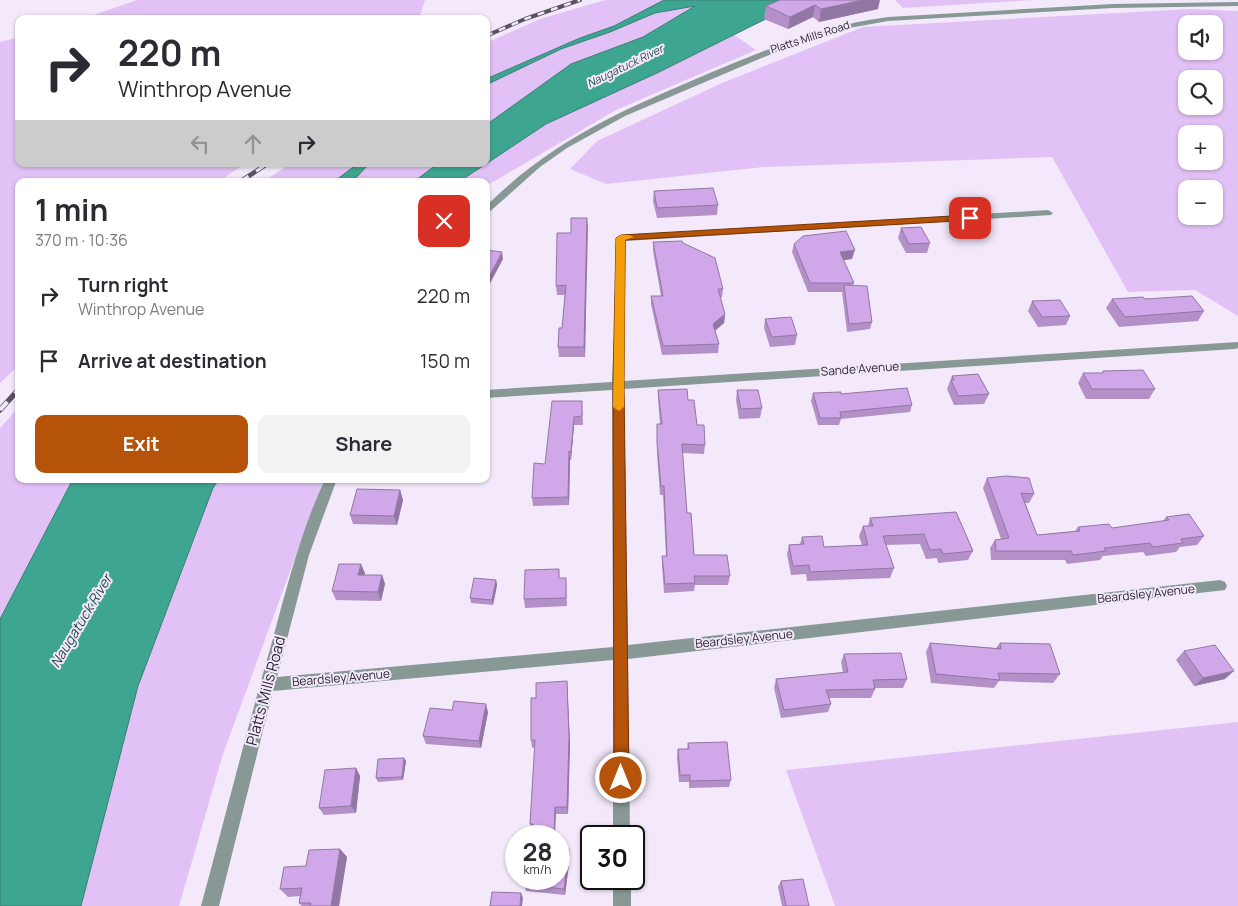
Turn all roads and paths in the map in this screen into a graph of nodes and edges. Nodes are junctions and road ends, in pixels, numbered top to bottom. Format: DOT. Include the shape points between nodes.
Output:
graph roads {
  1 [pos="1111,3"];
  2 [pos="1238,4"];
  3 [pos="490,208"];
  4 [pos="1048,213"];
  5 [pos="1235,345"];
  6 [pos="618,385"];
  7 [pos="490,394"];
  8 [pos="329,483"];
  9 [pos="1220,586"];
  10 [pos="621,653"];
  11 [pos="266,685"];
  12 [pos="622,825"];
  13 [pos="622,890"];
  14 [pos="210,906"];
  15 [pos="622,906"];
  1 -- 2 [label="street, Platts Mills Road"];
  1 -- 3 [label="street, Platts Mills Road" via="872,20 791,41 637,106 587,131 528,173"];
  4 -- 6 [label="street" via="621,238"];
  5 -- 6 [label="street, Sande Avenue"];
  6 -- 7 [label="street, Sande Avenue"];
  6 -- 10 [label="street"];
  8 -- 11 [label="street, Platts Mills Road" via="303,552"];
  9 -- 10 [label="street, Beardsley Avenue"];
  10 -- 11 [label="street, Beardsley Avenue"];
  10 -- 12 [label="street"];
  11 -- 14 [label="street, Platts Mills Road"];
  13 -- 15 [label="street"];
}
